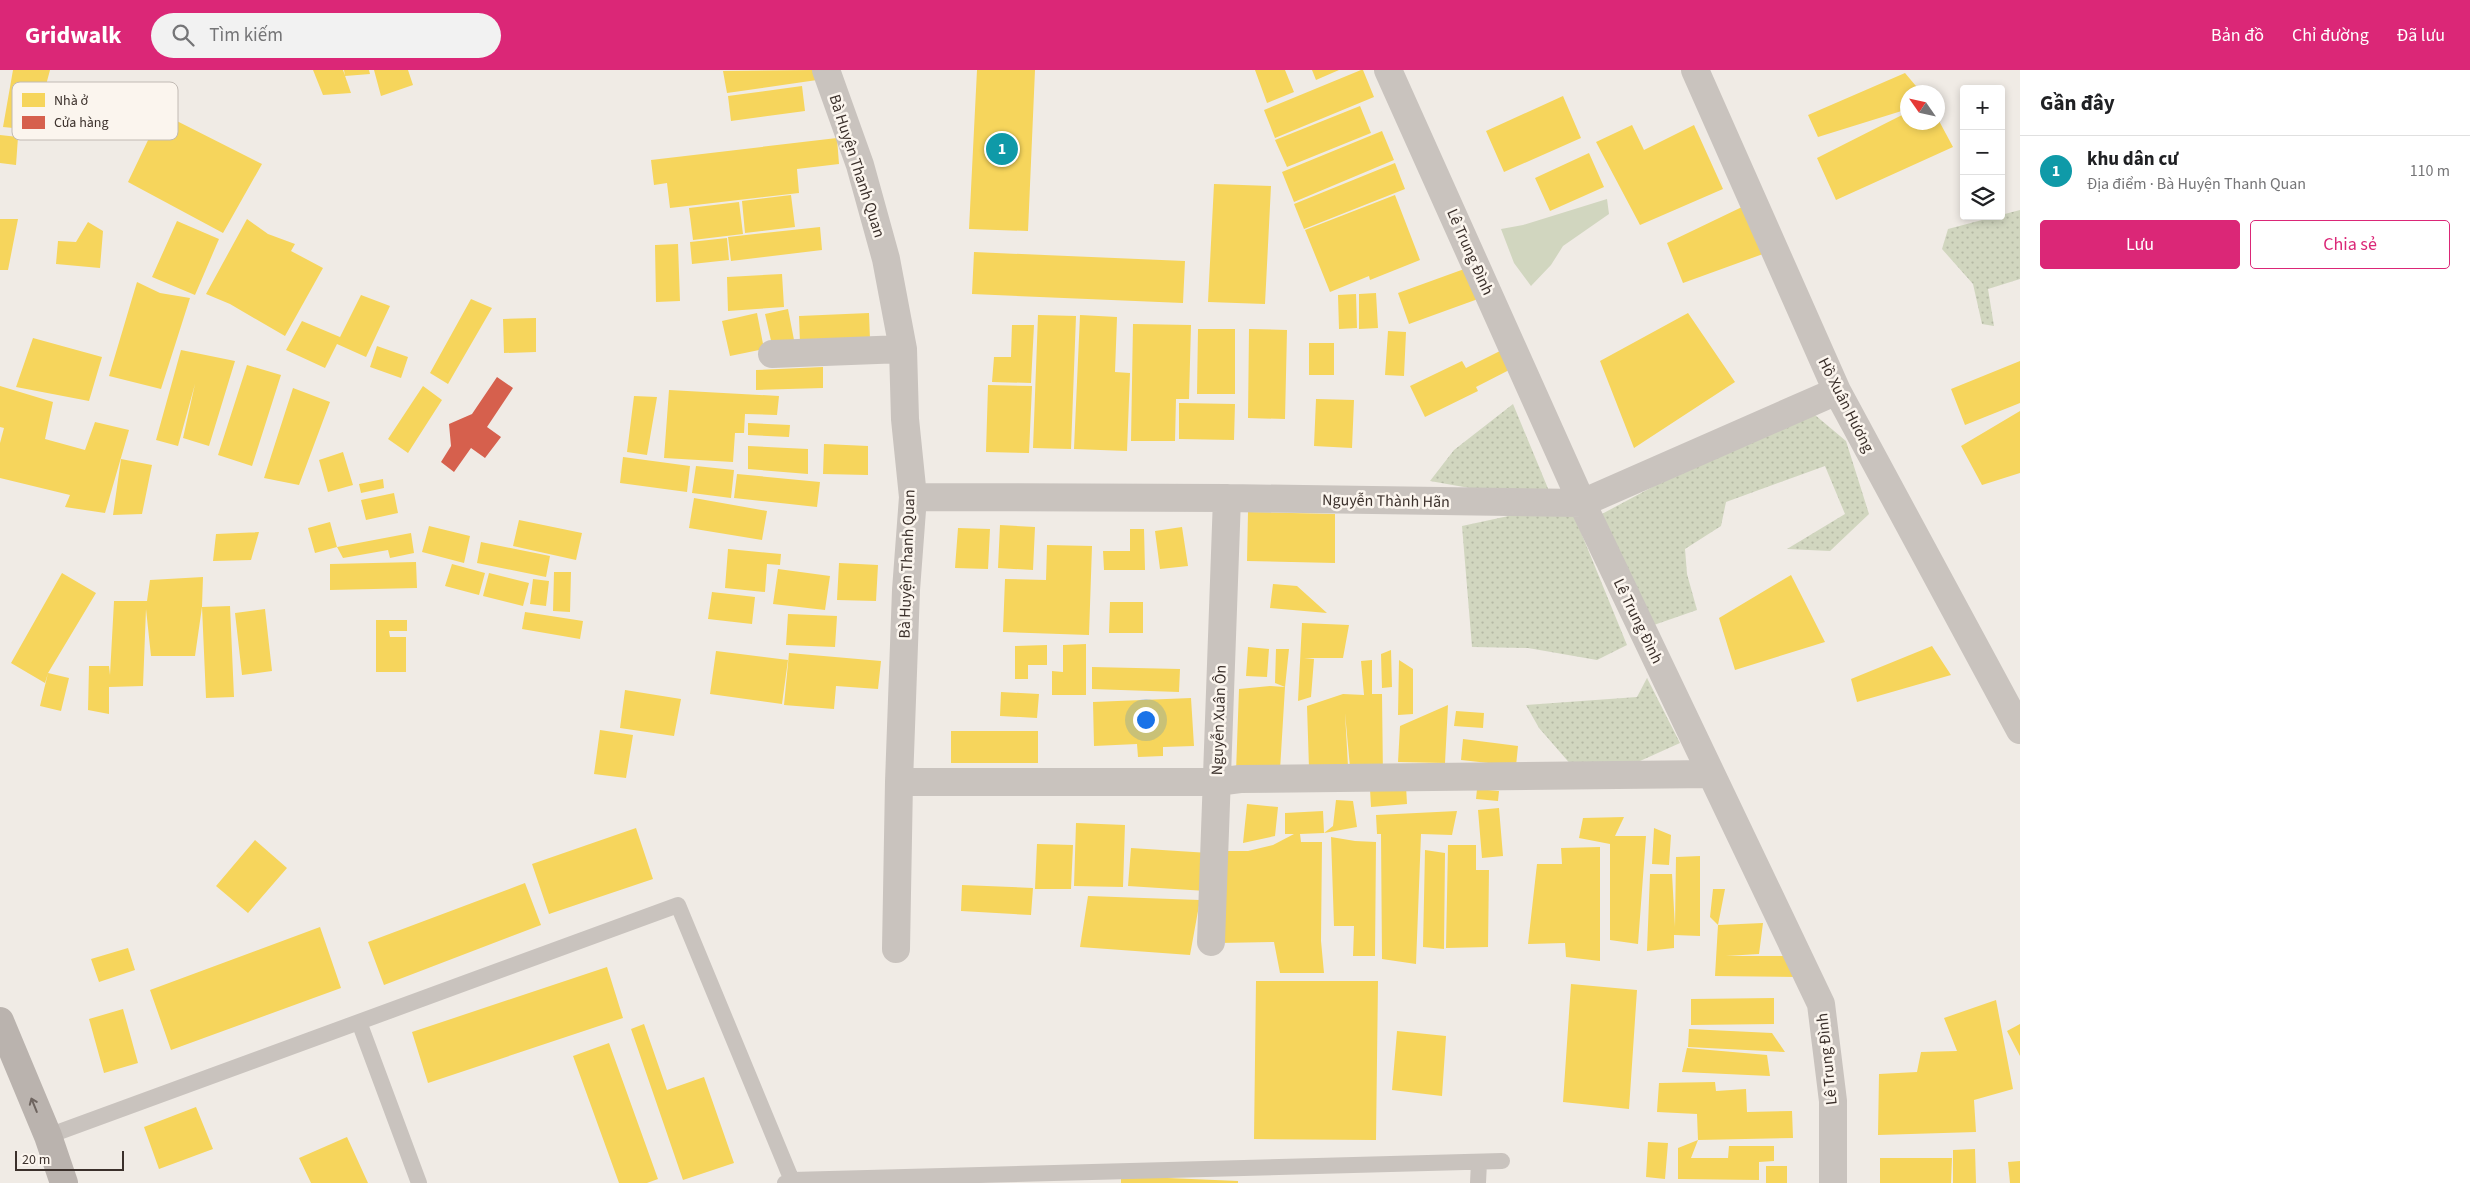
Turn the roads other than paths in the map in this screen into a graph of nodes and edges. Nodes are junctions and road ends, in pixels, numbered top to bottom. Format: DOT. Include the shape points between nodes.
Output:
graph roads {
  1 [pos="826,70"];
  2 [pos="1388,70"];
  3 [pos="1695,70"];
  4 [pos="903,349"];
  5 [pos="772,354"];
  6 [pos="1837,391"];
  7 [pos="912,497"];
  8 [pos="1227,498"];
  9 [pos="1582,503"];
  10 [pos="2020,730"];
  11 [pos="1711,774"];
  12 [pos="898,782"];
  13 [pos="1217,782"];
  14 [pos="1211,942"];
  15 [pos="896,949"];
  16 [pos="0,1021"];
  17 [pos="359,1022"];
  18 [pos="48,1136"];
  19 [pos="1502,1161"];
  20 [pos="1479,1162"];
  21 [pos="790,1182"];
  22 [pos="64,1183"];
  23 [pos="419,1183"];
  24 [pos="1478,1183"];
  25 [pos="1833,1183"];
  1 -- 4 [label="street, Bà Huyện Thanh Quan" via="860,164 886,259"];
  2 -- 9 [label="street, Lê Trung Đình"];
  3 -- 6 [label="street, Hồ Xuân Hương"];
  4 -- 5 [label="street"];
  4 -- 7 [label="street, Bà Huyện Thanh Quan" via="904,418"];
  6 -- 9 [label="street, Nguyễn Thành Hãn"];
  6 -- 10 [label="street, Hồ Xuân Hương"];
  7 -- 8 [label="street, Nguyễn Thành Hãn"];
  7 -- 12 [label="street, Bà Huyện Thanh Quan"];
  8 -- 9 [label="street, Nguyễn Thành Hãn"];
  8 -- 13 [label="street, Nguyễn Xuân Ôn"];
  9 -- 11 [label="street, Lê Trung Đình"];
  11 -- 13 [label="street" via="1240,779"];
  11 -- 25 [label="street, Lê Trung Đình" via="1821,1004 1833,1101"];
  12 -- 13 [label="street"];
  12 -- 15 [label="street, Bà Huyện Thanh Quan"];
  13 -- 14 [label="street, Nguyễn Xuân Ôn"];
  18 -- 16 [label="main road, one-way"];
  17 -- 18 [label="lane"];
  17 -- 21 [label="lane" via="678,905"];
  17 -- 23 [label="lane"];
  18 -- 22 [label="main road"];
  19 -- 20 [label="lane"];
  20 -- 21 [label="lane"];
  20 -- 24 [label="lane"];
}
